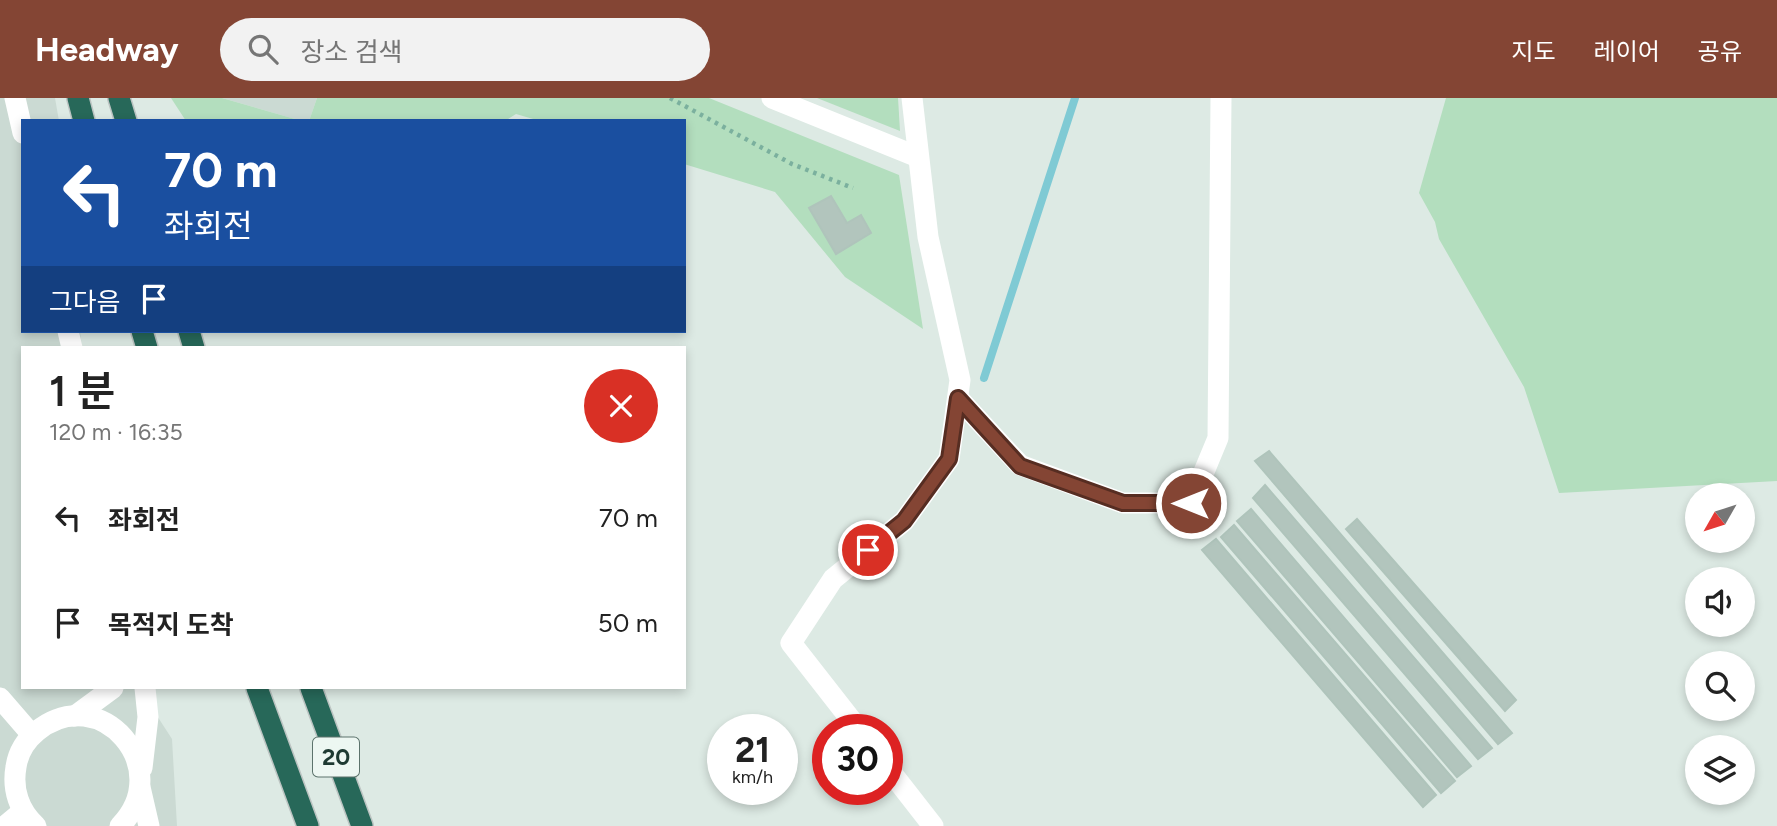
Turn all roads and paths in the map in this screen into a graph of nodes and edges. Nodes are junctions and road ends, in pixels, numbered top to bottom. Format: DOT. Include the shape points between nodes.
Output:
graph roads {
  1 [pos="15,98"];
  2 [pos="78,98"];
  3 [pos="119,98"];
  4 [pos="670,98"];
  5 [pos="772,98"];
  6 [pos="912,98"];
  7 [pos="1221,98"];
  8 [pos="83,119"];
  9 [pos="125,119"];
  10 [pos="21,124"];
  11 [pos="918,157"];
  12 [pos="853,188"];
  13 [pos="958,398"];
  14 [pos="112,689"];
  15 [pos="145,689"];
  16 [pos="257,689"];
  17 [pos="311,689"];
  18 [pos="0,698"];
  19 [pos="846,714"];
  20 [pos="75,716"];
  21 [pos="32,736"];
  22 [pos="140,782"];
  23 [pos="903,788"];
  24 [pos="29,819"];
  25 [pos="5,826"];
  26 [pos="120,826"];
  27 [pos="149,826"];
  28 [pos="307,826"];
  29 [pos="362,826"];
  30 [pos="933,826"];
  1 -- 10 [label="street"];
  2 -- 8 [label="highway"];
  3 -- 9 [label="highway"];
  4 -- 12 [label="path" via="792,164"];
  5 -- 11 [label="street"];
  6 -- 11 [label="street"];
  7 -- 13 [label="street" via="1219,438 1191,503 1123,503 1020,466"];
  11 -- 13 [label="street" via="928,237 960,380"];
  13 -- 19 [label="street" via="949,459 904,521 833,579 791,643"];
  14 -- 20 [label="street"];
  15 -- 22 [label="street" via="148,716"];
  16 -- 28 [label="highway, 20"];
  17 -- 29 [label="highway, 20"];
  18 -- 21 [label="street"];
  20 -- 21 [label="street" via="59,719"];
  20 -- 22 [label="street" via="92,718 120,733 138,761"];
  21 -- 24 [label="street" via="22,748 15,772 17,796"];
  22 -- 26 [label="street" via="136,803"];
  22 -- 27 [label="street"];
  23 -- 30 [label="street"];
  24 -- 25 [label="street"];
}
